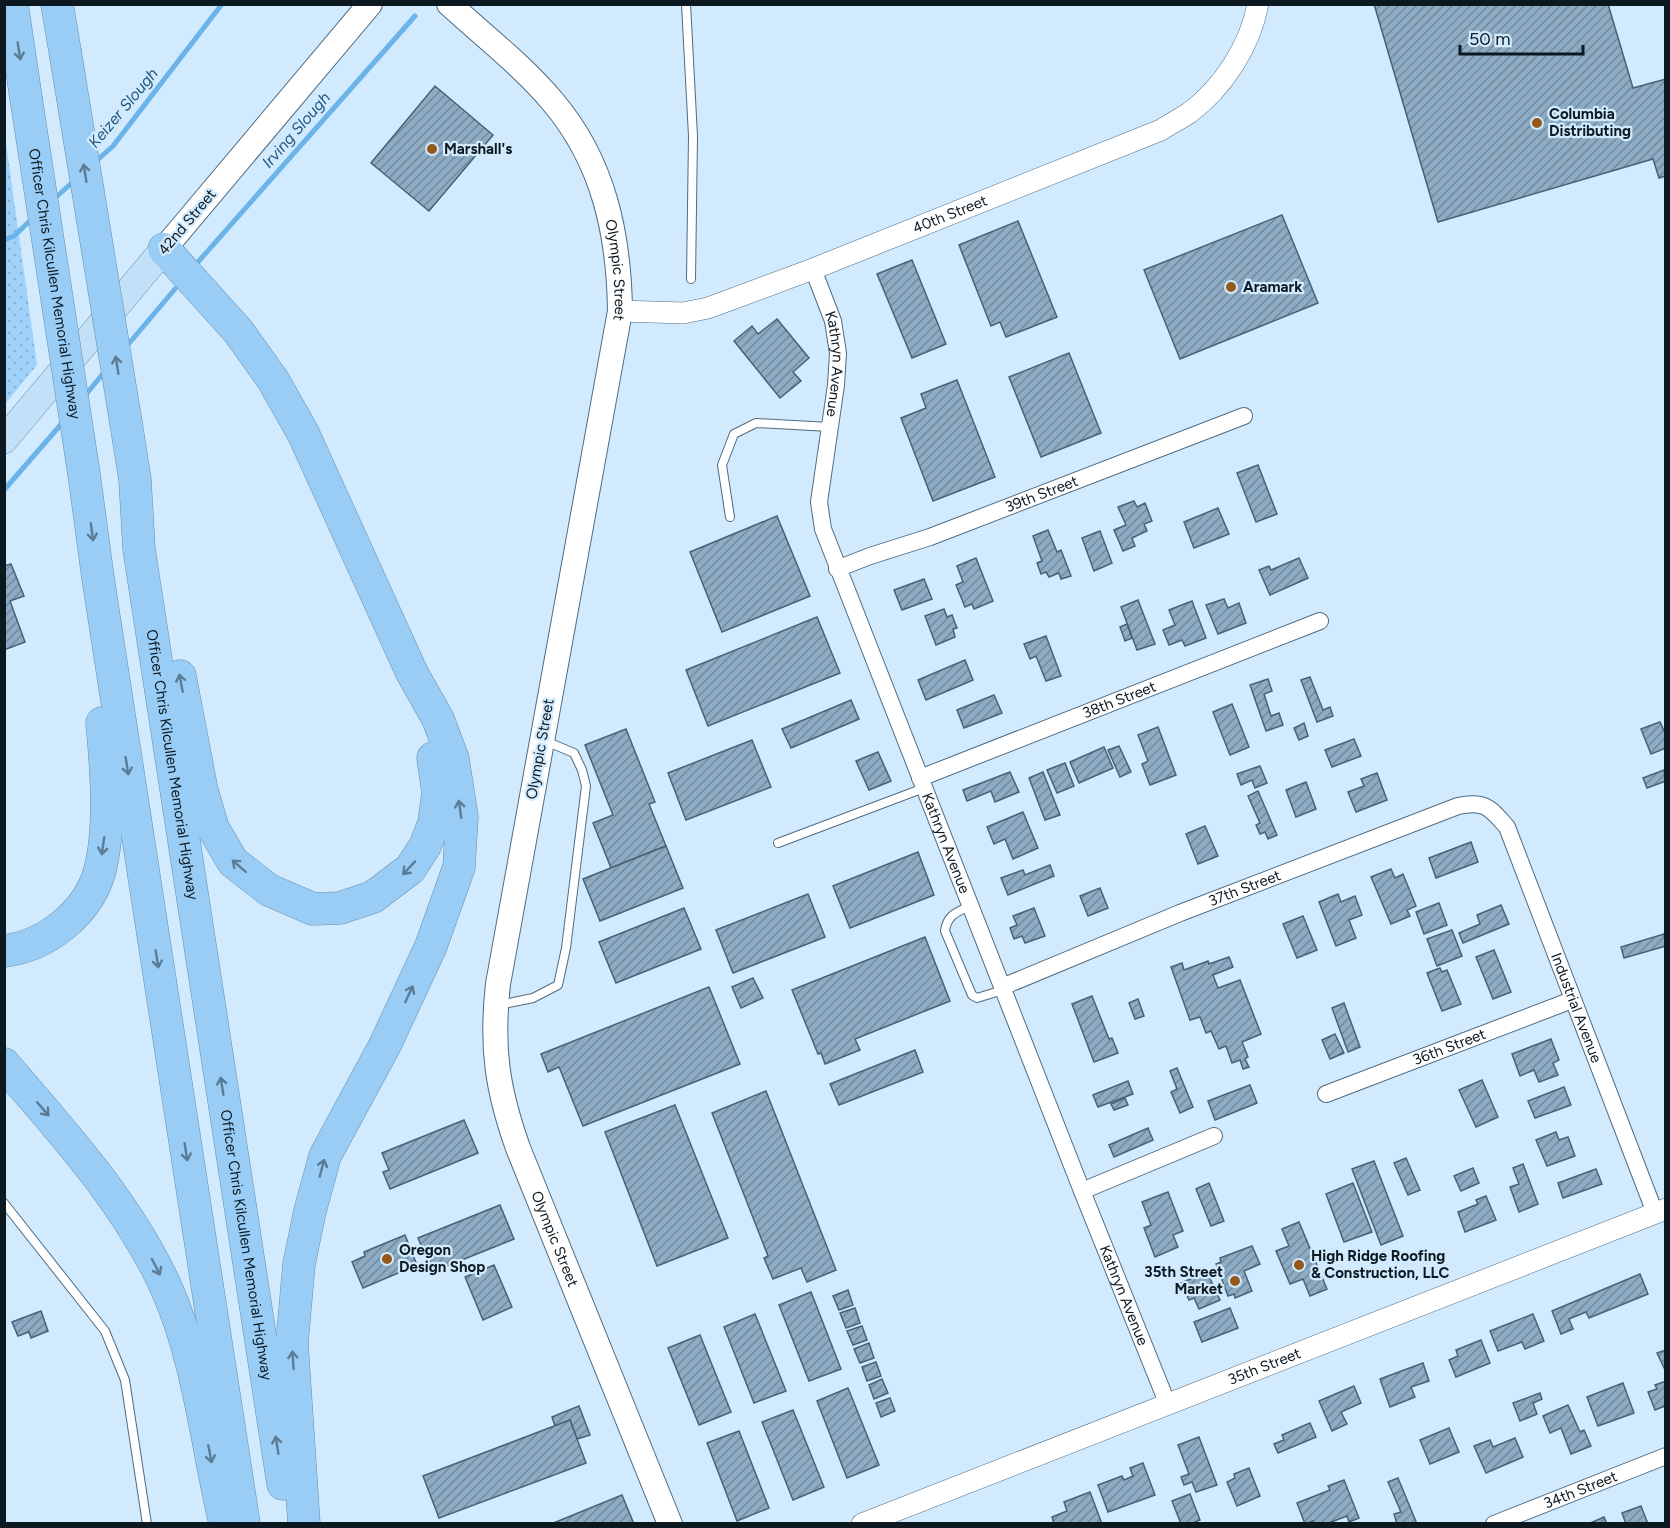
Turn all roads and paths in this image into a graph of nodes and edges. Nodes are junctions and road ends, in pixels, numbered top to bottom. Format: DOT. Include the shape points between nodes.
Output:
graph roads {
  1 [pos="12,4"];
  2 [pos="57,4"];
  3 [pos="370,4"];
  4 [pos="449,4"];
  5 [pos="686,4"];
  6 [pos="1258,4"];
  7 [pos="164,249"];
  8 [pos="813,269"];
  9 [pos="691,279"];
  10 [pos="620,311"];
  11 [pos="1244,416"];
  12 [pos="830,427"];
  13 [pos="4,440"];
  14 [pos="135,480"];
  15 [pos="730,517"];
  16 [pos="837,569"];
  17 [pos="98,578"];
  18 [pos="1320,621"];
  19 [pos="412,673"];
  20 [pos="542,740"];
  21 [pos="922,783"];
  22 [pos="1490,808"];
  23 [pos="778,843"];
  24 [pos="970,906"];
  25 [pos="4,951"];
  26 [pos="1002,988"];
  27 [pos="1572,1000"];
  28 [pos="496,1006"];
  29 [pos="4,1065"];
  30 [pos="1326,1095"];
  31 [pos="1214,1136"];
  32 [pos="1082,1191"];
  33 [pos="4,1203"];
  34 [pos="1660,1211"];
  35 [pos="1168,1405"];
  36 [pos="1665,1456"];
  37 [pos="147,1524"];
  38 [pos="225,1524"];
  39 [pos="244,1524"];
  40 [pos="289,1524"];
  41 [pos="304,1524"];
  42 [pos="670,1524"];
  43 [pos="862,1524"];
  44 [pos="1494,1524"];
  1 -- 17 [label="highway, Officer Chris Kilcullen Memorial Highway, one-way, bridge"];
  14 -- 2 [label="highway, Officer Chris Kilcullen Memorial Highway, one-way, bridge"];
  3 -- 7 [label="main road, 42nd Street"];
  4 -- 10 [label="main road, Olympic Street" via="533,80 573,130 603,189 612,219"];
  5 -- 9 [label="lane" via="693,136"];
  6 -- 8 [label="street, 40th Street" via="1233,66 1189,113 1161,130"];
  7 -- 13 [label="main road, 42nd Street"];
  7 -- 19 [label="highway" via="238,331 273,380 303,433"];
  8 -- 10 [label="street, 40th Street" via="683,314"];
  8 -- 12 [label="street, Kathryn Avenue" via="833,321 838,353"];
  10 -- 20 [label="main road, Olympic Street"];
  11 -- 16 [label="street, 39th Street"];
  12 -- 15 [label="lane" via="756,423 734,434 722,465"];
  12 -- 16 [label="street, Kathryn Avenue" via="819,502 823,529"];
  19 -- 14 [label="highway, one-way" via="438,793 434,823 410,869 373,897 340,908 313,909 269,890 233,862 213,828 200,781 156,546"];
  40 -- 14 [label="highway, Officer Chris Kilcullen Memorial Highway, one-way" via="140,549"];
  16 -- 21 [label="street, Kathryn Avenue"];
  17 -- 25 [label="highway, one-way" via="95,648 106,827 100,871 86,901 66,924 41,941"];
  17 -- 39 [label="highway, Officer Chris Kilcullen Memorial Highway, one-way"];
  18 -- 21 [label="street, 38th Street"];
  41 -- 19 [label="highway, one-way" via="292,1343 299,1264 310,1211 325,1156 385,1045 431,946 459,867 462,818 453,759 438,719"];
  20 -- 28 [label="main road, Olympic Street"];
  20 -- 28 [label="lane" via="574,753 586,786 566,948 558,985 533,998"];
  21 -- 23 [label="lane"];
  21 -- 24 [label="street, Kathryn Avenue"];
  22 -- 26 [label="street, 37th Street" via="1474,802 1458,806 1180,913"];
  22 -- 27 [label="street, Industrial Avenue" via="1508,827"];
  24 -- 26 [label="street, Kathryn Avenue"];
  24 -- 26 [label="lane" via="946,921 945,931 972,995 976,998"];
  26 -- 32 [label="street, Kathryn Avenue"];
  27 -- 30 [label="street, 36th Street"];
  27 -- 34 [label="street, Industrial Avenue"];
  28 -- 42 [label="main road, Olympic Street" via="494,1047 499,1082 518,1148"];
  29 -- 38 [label="highway, one-way" via="109,1190 141,1239 165,1287 196,1386"];
  31 -- 32 [label="street"];
  32 -- 35 [label="street, Kathryn Avenue"];
  33 -- 37 [label="lane" via="105,1331 125,1380"];
  34 -- 35 [label="street, 35th Street"];
  35 -- 43 [label="street, 35th Street"];
  36 -- 44 [label="street, 34th Street"];
}
